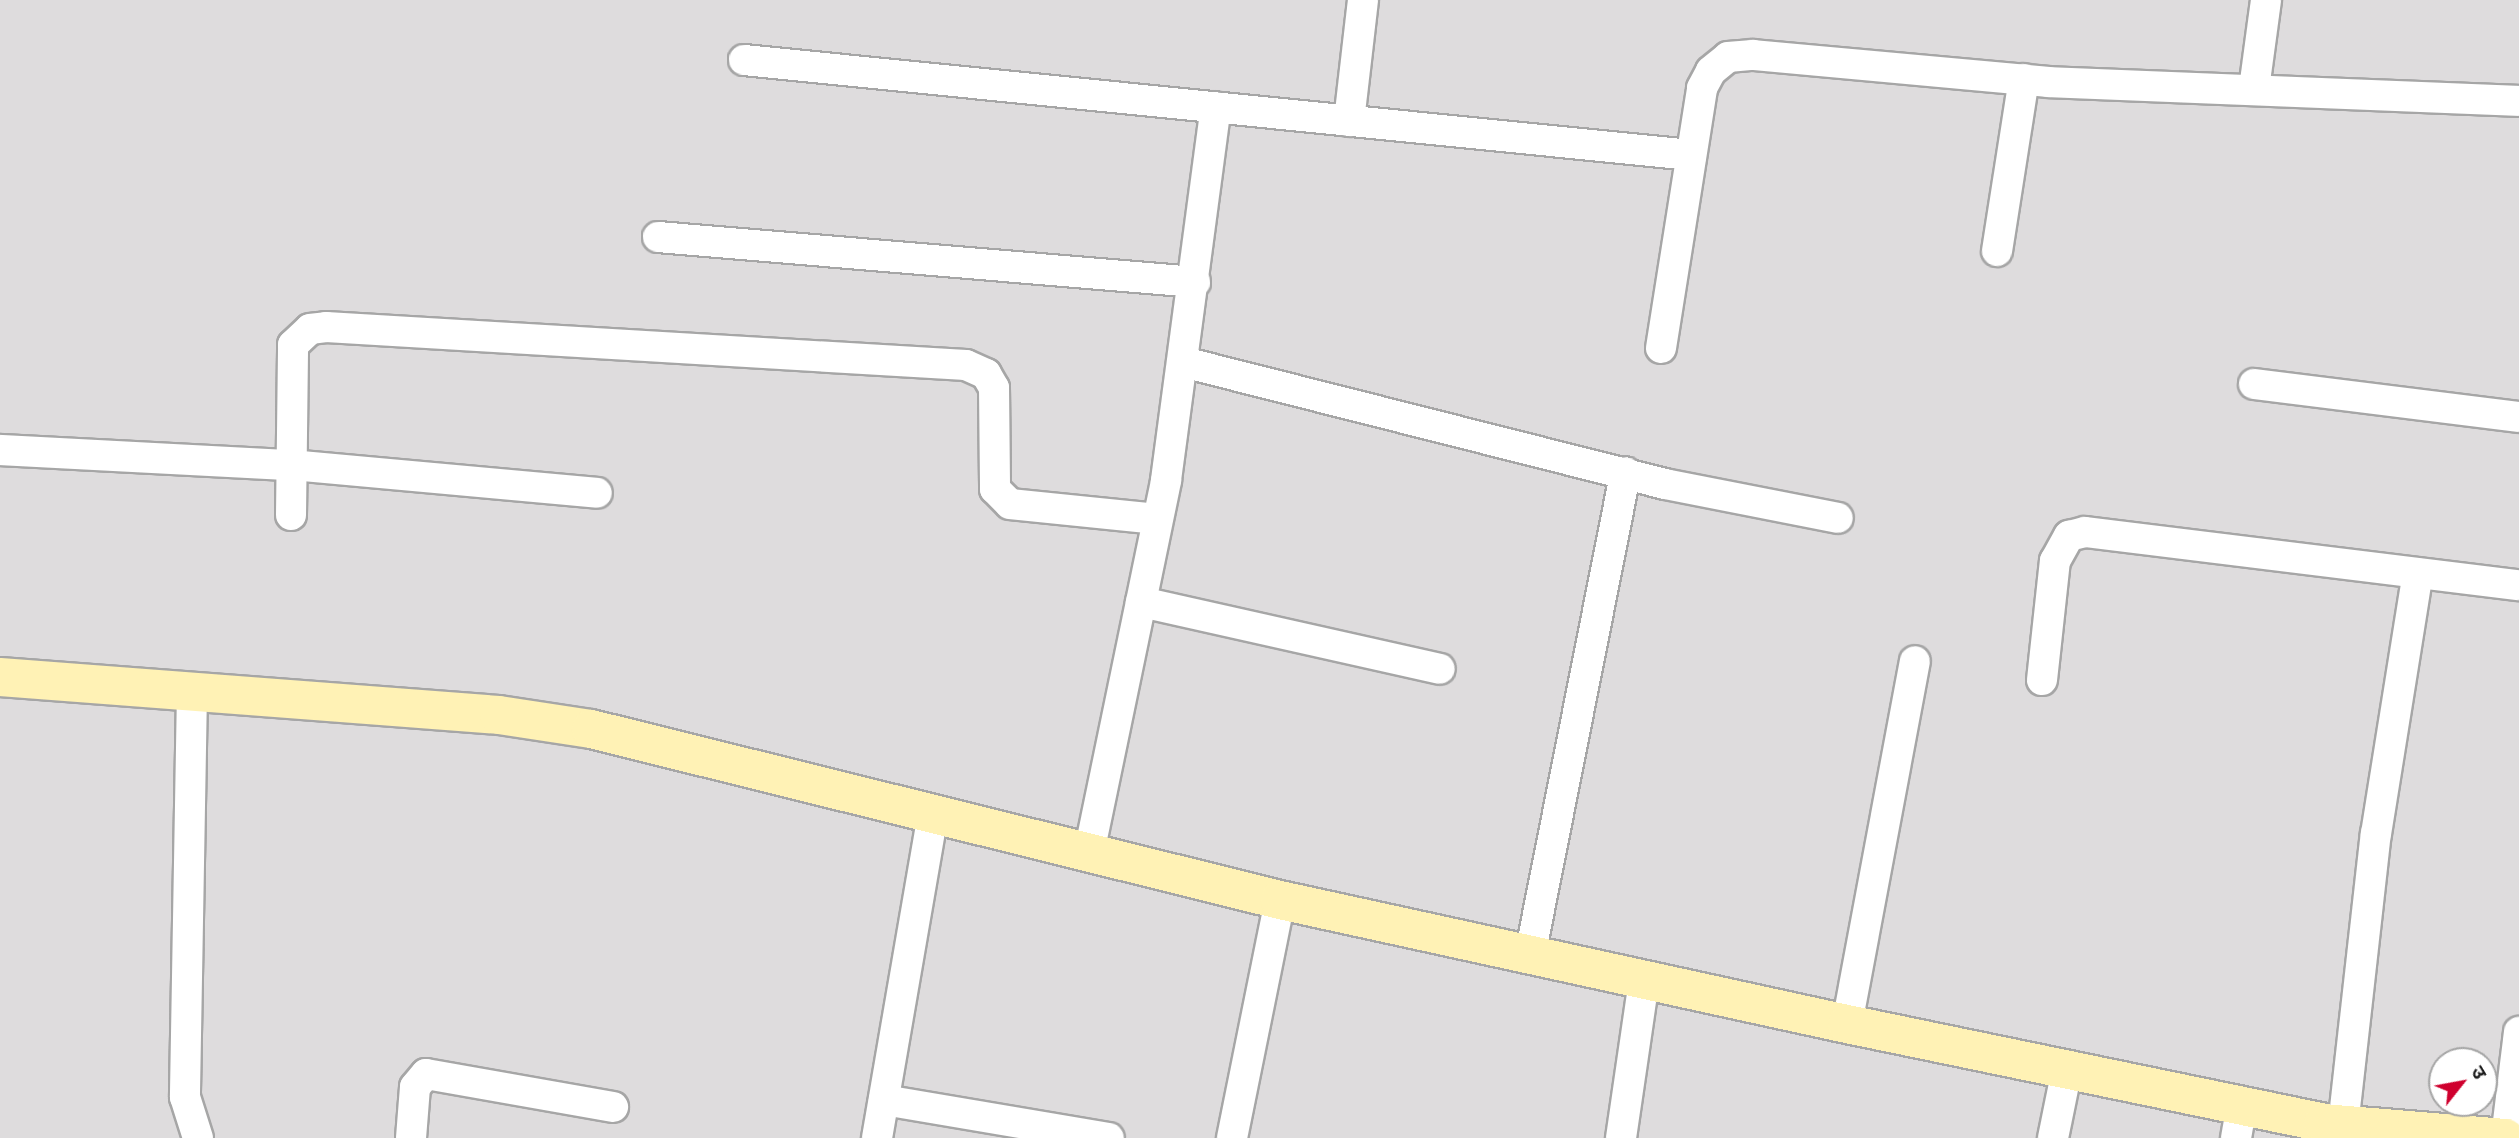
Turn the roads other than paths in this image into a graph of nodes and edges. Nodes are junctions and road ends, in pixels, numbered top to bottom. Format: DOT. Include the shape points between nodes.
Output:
graph roads {
  1 [pos="1363,0"];
  2 [pos="2266,0"];
  3 [pos="744,60"];
  4 [pos="2024,79"];
  5 [pos="2254,89"];
  6 [pos="2519,101"];
  7 [pos="1216,107"];
  8 [pos="1349,121"];
  9 [pos="1691,155"];
  10 [pos="658,237"];
  11 [pos="1997,251"];
  12 [pos="1195,282"];
  13 [pos="1661,348"];
  14 [pos="1183,362"];
  15 [pos="2254,384"];
  16 [pos="2519,417"];
  17 [pos="0,450"];
  18 [pos="290,465"];
  19 [pos="1626,472"];
  20 [pos="597,493"];
  21 [pos="291,515"];
  22 [pos="1838,518"];
  23 [pos="1157,519"];
  24 [pos="2418,573"];
  25 [pos="2519,585"];
  26 [pos="1141,602"];
  27 [pos="1915,661"];
  28 [pos="1440,669"];
  29 [pos="0,677"];
  30 [pos="2042,680"];
  31 [pos="192,691"];
  32 [pos="933,814"];
  33 [pos="1089,853"];
  34 [pos="1280,900"];
  35 [pos="1530,955"];
  36 [pos="1643,980"];
  37 [pos="1847,1024"];
  38 [pos="2519,1032"];
  39 [pos="2067,1069"];
  40 [pos="884,1100"];
  41 [pos="613,1107"];
  42 [pos="2239,1121"];
  43 [pos="2343,1126"];
  44 [pos="2433,1135"];
  45 [pos="198,1138"];
  46 [pos="411,1138"];
  47 [pos="877,1138"];
  48 [pos="1110,1138"];
  49 [pos="1232,1138"];
  50 [pos="1620,1138"];
  51 [pos="2053,1138"];
  52 [pos="2506,1138"];
  1 -- 8 [label="street"];
  2 -- 5 [label="street"];
  3 -- 7 [label="street"];
  4 -- 5 [label="street"];
  4 -- 9 [label="street" via="1754,55 1728,57 1711,71 1702,88"];
  4 -- 11 [label="street"];
  5 -- 6 [label="street"];
  7 -- 8 [label="street"];
  7 -- 12 [label="street"];
  8 -- 9 [label="street"];
  9 -- 13 [label="street"];
  10 -- 12 [label="street"];
  12 -- 14 [label="street"];
  14 -- 19 [label="street"];
  14 -- 23 [label="street"];
  15 -- 16 [label="street"];
  17 -- 18 [label="street"];
  18 -- 20 [label="street"];
  18 -- 21 [label="street"];
  18 -- 23 [label="street" via="293,345 310,329 941,362 966,365 986,374 994,388 995,489 1010,504"];
  19 -- 22 [label="street"];
  19 -- 35 [label="street"];
  23 -- 26 [label="street"];
  24 -- 25 [label="street"];
  24 -- 30 [label="street" via="2111,534 2069,536 2055,561"];
  24 -- 43 [label="street" via="2376,834"];
  26 -- 28 [label="street"];
  26 -- 33 [label="street"];
  27 -- 37 [label="street"];
  29 -- 31 [label="street"];
  31 -- 32 [label="street" via="543,721"];
  31 -- 45 [label="street" via="185,1097"];
  32 -- 33 [label="street"];
  32 -- 40 [label="street"];
  33 -- 34 [label="street"];
  34 -- 35 [label="street"];
  34 -- 49 [label="street"];
  35 -- 36 [label="street"];
  36 -- 37 [label="street"];
  36 -- 50 [label="street"];
  37 -- 39 [label="street"];
  38 -- 52 [label="street"];
  39 -- 42 [label="street"];
  39 -- 51 [label="street"];
  40 -- 47 [label="street"];
  40 -- 48 [label="street"];
  41 -- 46 [label="street" via="426,1074 415,1087"];
  42 -- 43 [label="street"];
  43 -- 44 [label="street"];
  44 -- 52 [label="street"];
}
